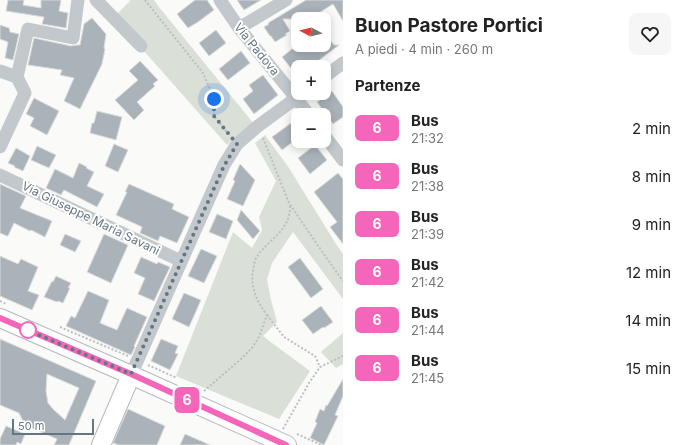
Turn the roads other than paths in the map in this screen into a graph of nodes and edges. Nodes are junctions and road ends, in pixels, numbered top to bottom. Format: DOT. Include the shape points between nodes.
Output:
graph roads {
  1 [pos="78,0"];
  2 [pos="96,0"];
  3 [pos="220,0"];
  4 [pos="286,0"];
  5 [pos="239,28"];
  6 [pos="141,46"];
  7 [pos="343,63"];
  8 [pos="0,71"];
  9 [pos="331,72"];
  10 [pos="17,77"];
  11 [pos="291,86"];
  12 [pos="292,100"];
  13 [pos="331,144"];
  14 [pos="0,147"];
  15 [pos="343,160"];
  16 [pos="0,175"];
  17 [pos="181,261"];
  18 [pos="0,318"];
  19 [pos="131,374"];
  20 [pos="282,443"];
  21 [pos="101,445"];
  1 -- 10 [label="street" via="73,38 28,29"];
  2 -- 6 [label="street"];
  3 -- 5 [label="street, Via Padova"];
  4 -- 5 [label="street"];
  5 -- 11 [label="street, Via Padova"];
  7 -- 9 [label="street"];
  8 -- 10 [label="street"];
  10 -- 14 [label="street" via="25,93"];
  12 -- 17 [label="street" via="237,144 224,166"];
  13 -- 15 [label="street"];
  16 -- 17 [label="street, Via Giuseppe Maria Savani"];
  17 -- 19 [label="street"];
  18 -- 19 [label="street"];
  19 -- 20 [label="street"];
  19 -- 21 [label="street"];
}
